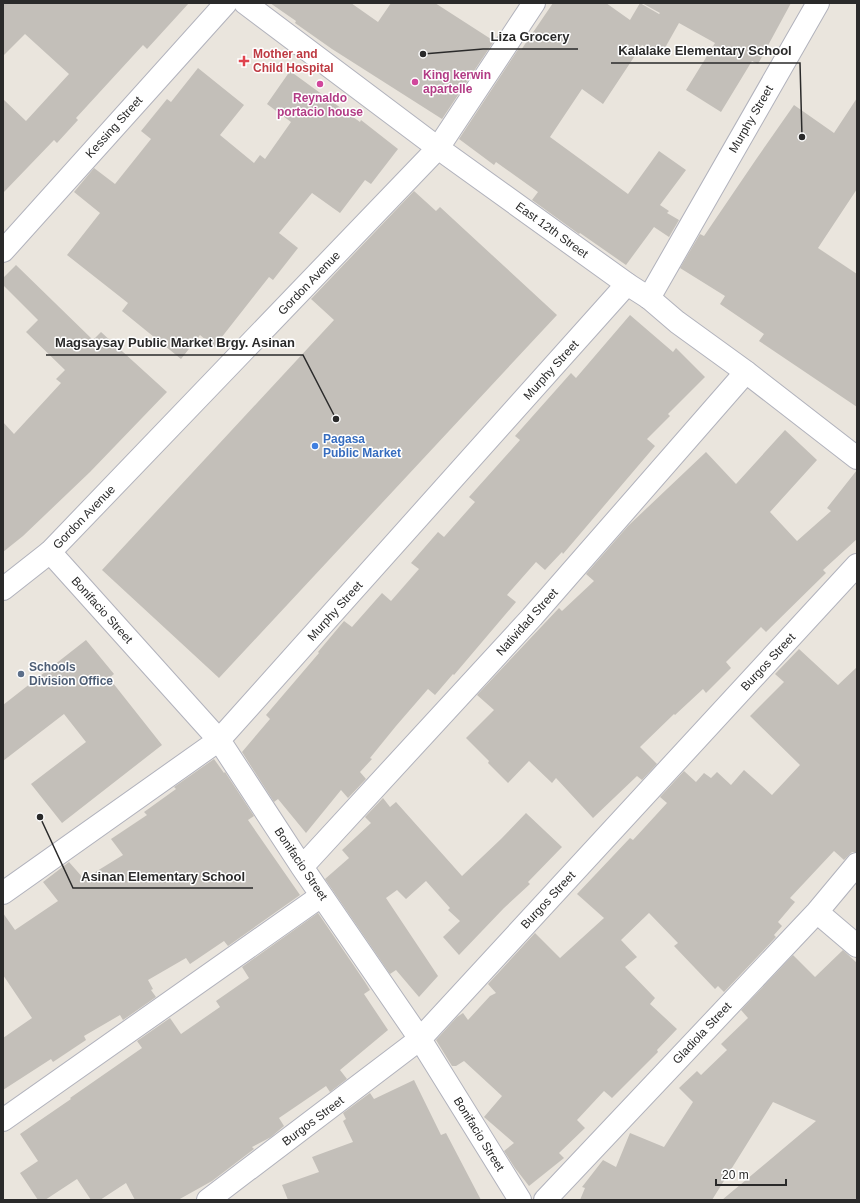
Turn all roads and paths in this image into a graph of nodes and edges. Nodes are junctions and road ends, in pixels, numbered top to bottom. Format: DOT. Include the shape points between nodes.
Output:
graph roads {
  1 [pos="226,3"];
  2 [pos="245,3"];
  3 [pos="534,3"];
  4 [pos="818,3"];
  5 [pos="438,148"];
  6 [pos="3,251"];
  7 [pos="627,284"];
  8 [pos="649,298"];
  9 [pos="746,372"];
  10 [pos="857,458"];
  11 [pos="50,552"];
  12 [pos="857,565"];
  13 [pos="3,589"];
  14 [pos="219,740"];
  15 [pos="857,864"];
  16 [pos="302,867"];
  17 [pos="3,893"];
  18 [pos="321,896"];
  19 [pos="817,912"];
  20 [pos="857,946"];
  21 [pos="420,1040"];
  22 [pos="3,1120"];
  23 [pos="208,1200"];
  24 [pos="520,1200"];
  25 [pos="545,1200"];
  1 -- 6 [label="street, Kessing Street"];
  2 -- 5 [label="street, East 12th Street"];
  3 -- 5 [label="street, Gordon Avenue"];
  4 -- 8 [label="street, Murphy Street"];
  5 -- 7 [label="street, East 12th Street"];
  5 -- 11 [label="street, Gordon Avenue"];
  7 -- 8 [label="street, East 12th Street"];
  7 -- 14 [label="street, Murphy Street"];
  8 -- 9 [label="street, East 12th Street" via="677,322"];
  9 -- 10 [label="street, East 12th Street"];
  9 -- 16 [label="street, Natividad Street" via="532,617"];
  11 -- 13 [label="street, Gordon Avenue"];
  11 -- 14 [label="street, Bonifacio Street"];
  12 -- 21 [label="street, Burgos Street"];
  14 -- 16 [label="street, Bonifacio Street"];
  14 -- 17 [label="street, Murphy Street"];
  15 -- 19 [label="street, Gladiola Street"];
  16 -- 18 [label="street, Bonifacio Street"];
  18 -- 21 [label="street, Bonifacio Street"];
  18 -- 22 [label="street"];
  19 -- 20 [label="street"];
  19 -- 25 [label="street, Gladiola Street"];
  21 -- 23 [label="street, Burgos Street"];
  21 -- 24 [label="street, Bonifacio Street"];
}
